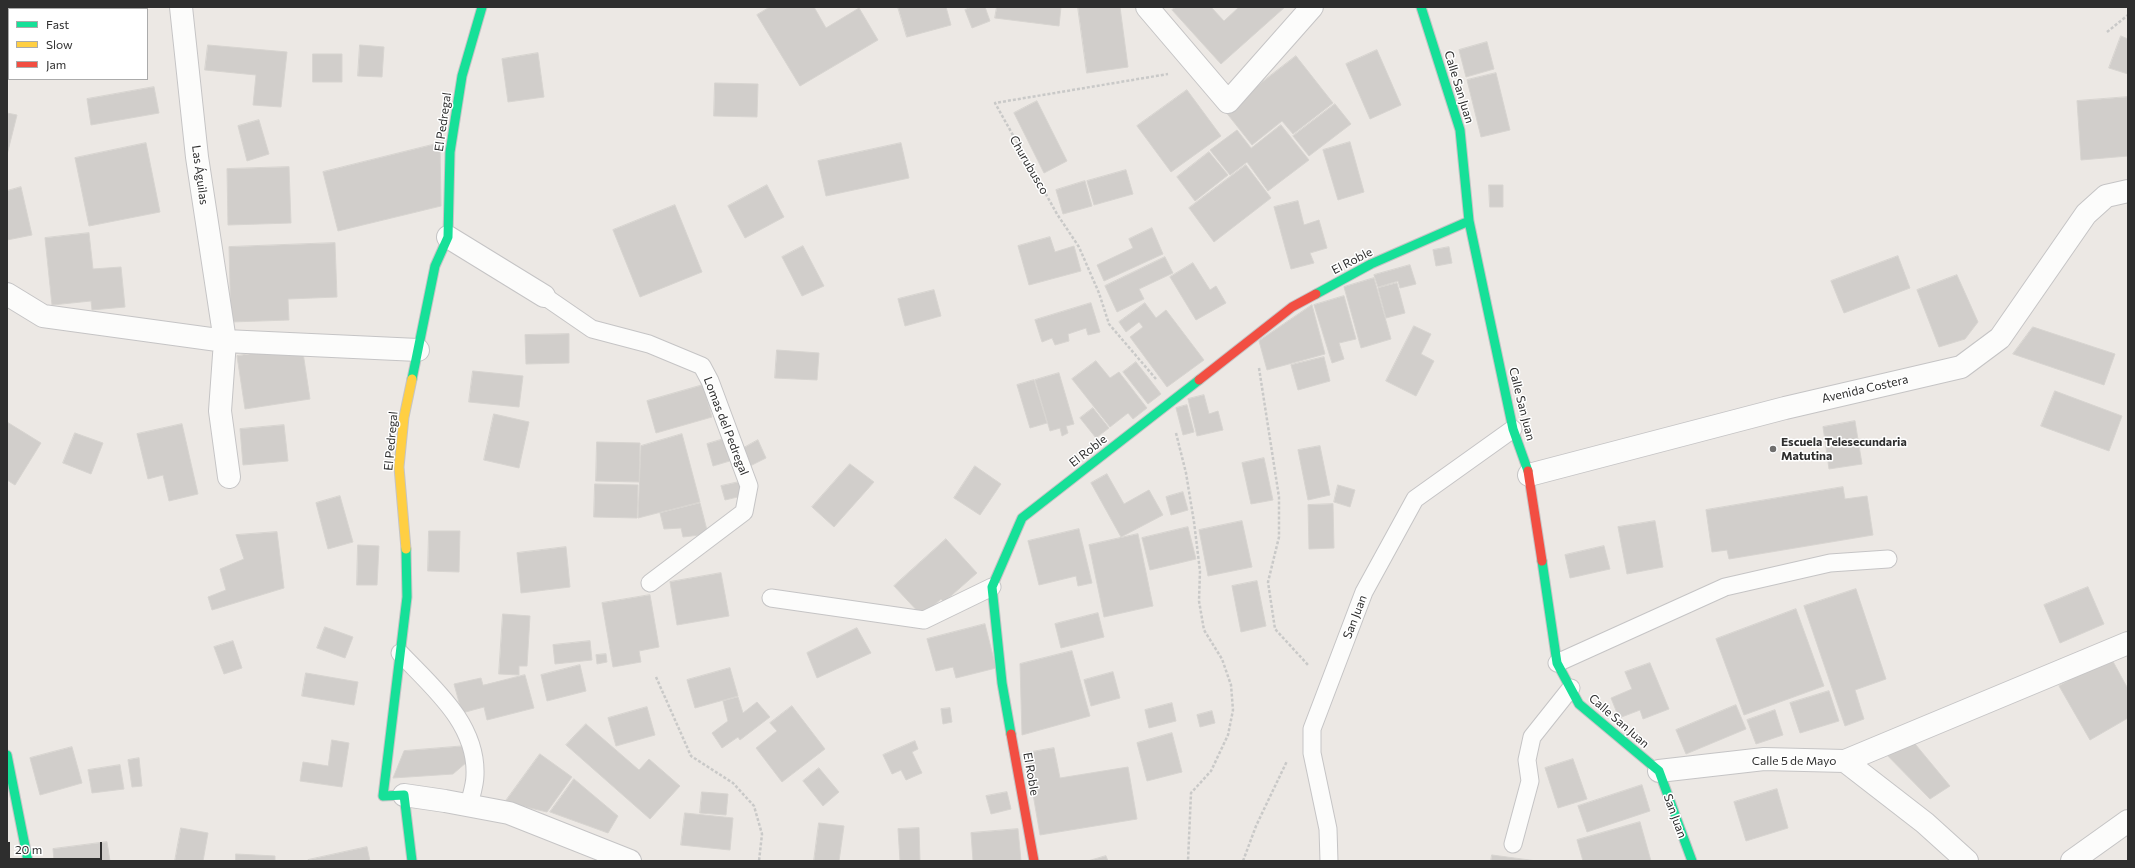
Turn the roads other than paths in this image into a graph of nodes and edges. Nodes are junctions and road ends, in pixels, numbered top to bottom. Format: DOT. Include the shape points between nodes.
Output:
graph roads {
  1 [pos="181,7"];
  2 [pos="482,7"];
  3 [pos="1147,7"];
  4 [pos="1312,7"];
  5 [pos="1421,7"];
  6 [pos="2128,191"];
  7 [pos="1469,221"];
  8 [pos="448,237"];
  9 [pos="7,294"];
  10 [pos="544,296"];
  11 [pos="225,341"];
  12 [pos="418,350"];
  13 [pos="1513,429"];
  14 [pos="1529,475"];
  15 [pos="229,477"];
  16 [pos="1888,559"];
  17 [pos="650,584"];
  18 [pos="992,587"];
  19 [pos="771,598"];
  20 [pos="2128,643"];
  21 [pos="400,653"];
  22 [pos="1557,663"];
  23 [pos="1571,688"];
  24 [pos="7,755"];
  25 [pos="1845,761"];
  26 [pos="1659,771"];
  27 [pos="404,795"];
  28 [pos="468,805"];
  29 [pos="2128,820"];
  30 [pos="1513,844"];
  31 [pos="28,861"];
  32 [pos="412,861"];
  33 [pos="630,861"];
  34 [pos="1034,861"];
  35 [pos="1329,861"];
  36 [pos="1692,861"];
  37 [pos="1967,861"];
  38 [pos="2072,861"];
  1 -- 11 [label="street, Las Águilas" via="197,157"];
  2 -- 8 [label="street, El Pedregal" via="462,76 450,152"];
  3 -- 4 [label="street" via="1228,102"];
  5 -- 7 [label="street, Calle San Juan" via="1460,130"];
  6 -- 14 [label="street, Avenida Costera" via="2106,196 2086,214 2000,338 1961,367 1785,408"];
  7 -- 13 [label="street, Calle San Juan"];
  7 -- 18 [label="street, El Roble" via="1371,264 1292,307 1022,518"];
  8 -- 10 [label="street, Lomas del Pedregal"];
  8 -- 12 [label="street, El Pedregal" via="435,266"];
  9 -- 11 [label="street" via="43,316"];
  10 -- 17 [label="lane, Lomas del Pedregal" via="592,329 649,344 702,366 725,419 749,486 744,512"];
  11 -- 12 [label="street"];
  11 -- 15 [label="street, Las Águilas" via="220,412"];
  12 -- 21 [label="street, El Pedregal" via="404,417 399,467 406,537 407,597"];
  13 -- 14 [label="street, Calle San Juan"];
  13 -- 35 [label="lane, San Juan" via="1414,499 1364,592 1312,730 1312,753 1328,829"];
  14 -- 22 [label="street, Calle San Juan"];
  16 -- 22 [label="lane" via="1830,563 1725,587"];
  18 -- 19 [label="lane" via="924,620"];
  18 -- 34 [label="street, El Roble" via="1002,683"];
  20 -- 25 [label="street"];
  21 -- 27 [label="street, El Pedregal" via="383,796"];
  21 -- 28 [label="lane" via="451,706 470,741 475,775"];
  22 -- 23 [label="street, Calle San Juan"];
  23 -- 26 [label="street, Calle San Juan" via="1579,704"];
  23 -- 30 [label="lane" via="1532,737 1527,760 1530,782"];
  24 -- 31 [label="street"];
  25 -- 26 [label="street, Calle 5 de Mayo" via="1764,759"];
  25 -- 37 [label="street, Calle 5 de Mayo" via="1925,823"];
  26 -- 36 [label="street, San Juan"];
  27 -- 28 [label="street"];
  27 -- 32 [label="street"];
  28 -- 33 [label="street" via="509,813"];
  29 -- 38 [label="street"];
}
